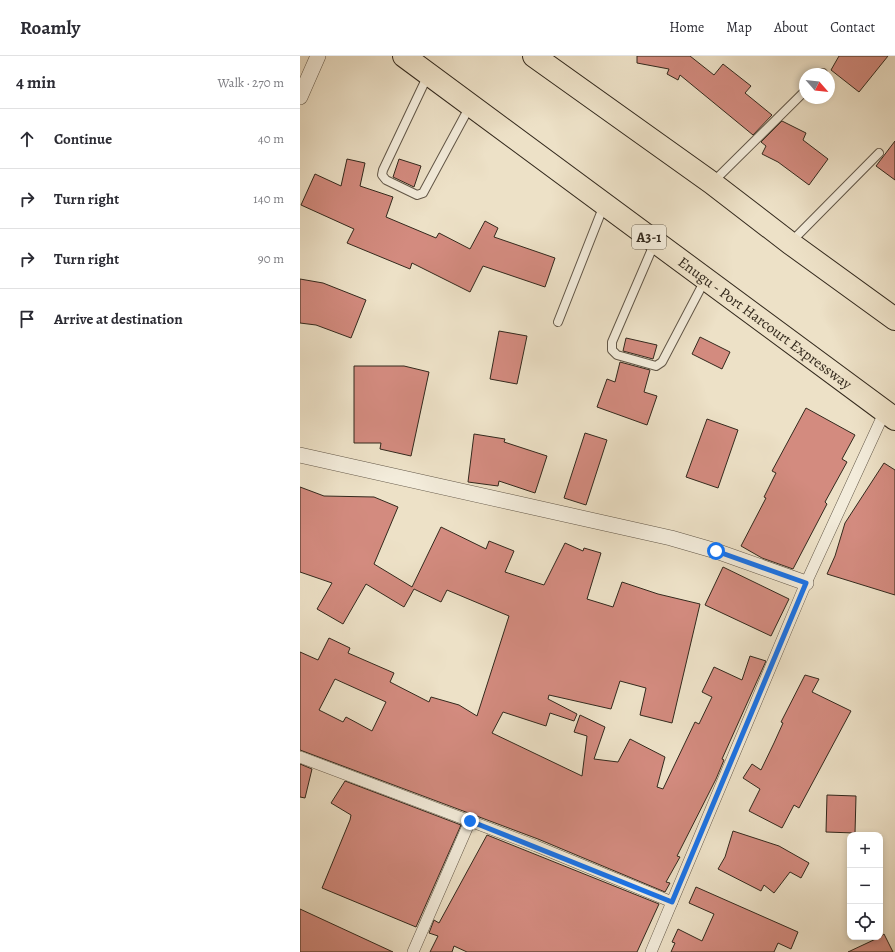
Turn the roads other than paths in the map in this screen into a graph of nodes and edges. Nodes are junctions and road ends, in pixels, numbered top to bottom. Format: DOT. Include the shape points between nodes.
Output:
graph roads {
  1 [pos="318,56"];
  2 [pos="404,56"];
  3 [pos="540,58"];
  4 [pos="429,74"];
  5 [pos="300,97"];
  6 [pos="799,97"];
  7 [pos="470,105"];
  8 [pos="878,153"];
  9 [pos="712,183"];
  10 [pos="605,204"];
  11 [pos="655,241"];
  12 [pos="790,243"];
  13 [pos="706,279"];
  14 [pos="895,319"];
  15 [pos="558,322"];
  16 [pos="890,415"];
  17 [pos="300,455"];
  18 [pos="806,583"];
  19 [pos="300,757"];
  20 [pos="470,821"];
  21 [pos="672,902"];
  22 [pos="413,952"];
  23 [pos="651,952"];
  1 -- 5 [label="street"];
  2 -- 4 [label="highway, Enugu - Port Harcourt Expressway / A3-1"];
  3 -- 9 [label="highway"];
  4 -- 7 [label="highway, Enugu - Port Harcourt Expressway / A3-1"];
  4 -- 7 [label="lane" via="383,170 382,175 386,180 417,196 423,193"];
  6 -- 9 [label="lane"];
  7 -- 10 [label="highway, Enugu - Port Harcourt Expressway / A3-1"];
  8 -- 12 [label="lane"];
  9 -- 12 [label="highway"];
  10 -- 11 [label="highway, Enugu - Port Harcourt Expressway / A3-1"];
  10 -- 15 [label="lane"];
  11 -- 13 [label="highway, Enugu - Port Harcourt Expressway / A3-1"];
  11 -- 13 [label="lane" via="612,342 612,350 656,366 662,362"];
  12 -- 14 [label="highway"];
  13 -- 16 [label="highway, Enugu - Port Harcourt Expressway / A3-1"];
  16 -- 18 [label="street"];
  17 -- 18 [label="street" via="671,538"];
  18 -- 21 [label="street"];
  19 -- 20 [label="street"];
  20 -- 21 [label="street"];
  20 -- 22 [label="street"];
  21 -- 23 [label="street"];
}
